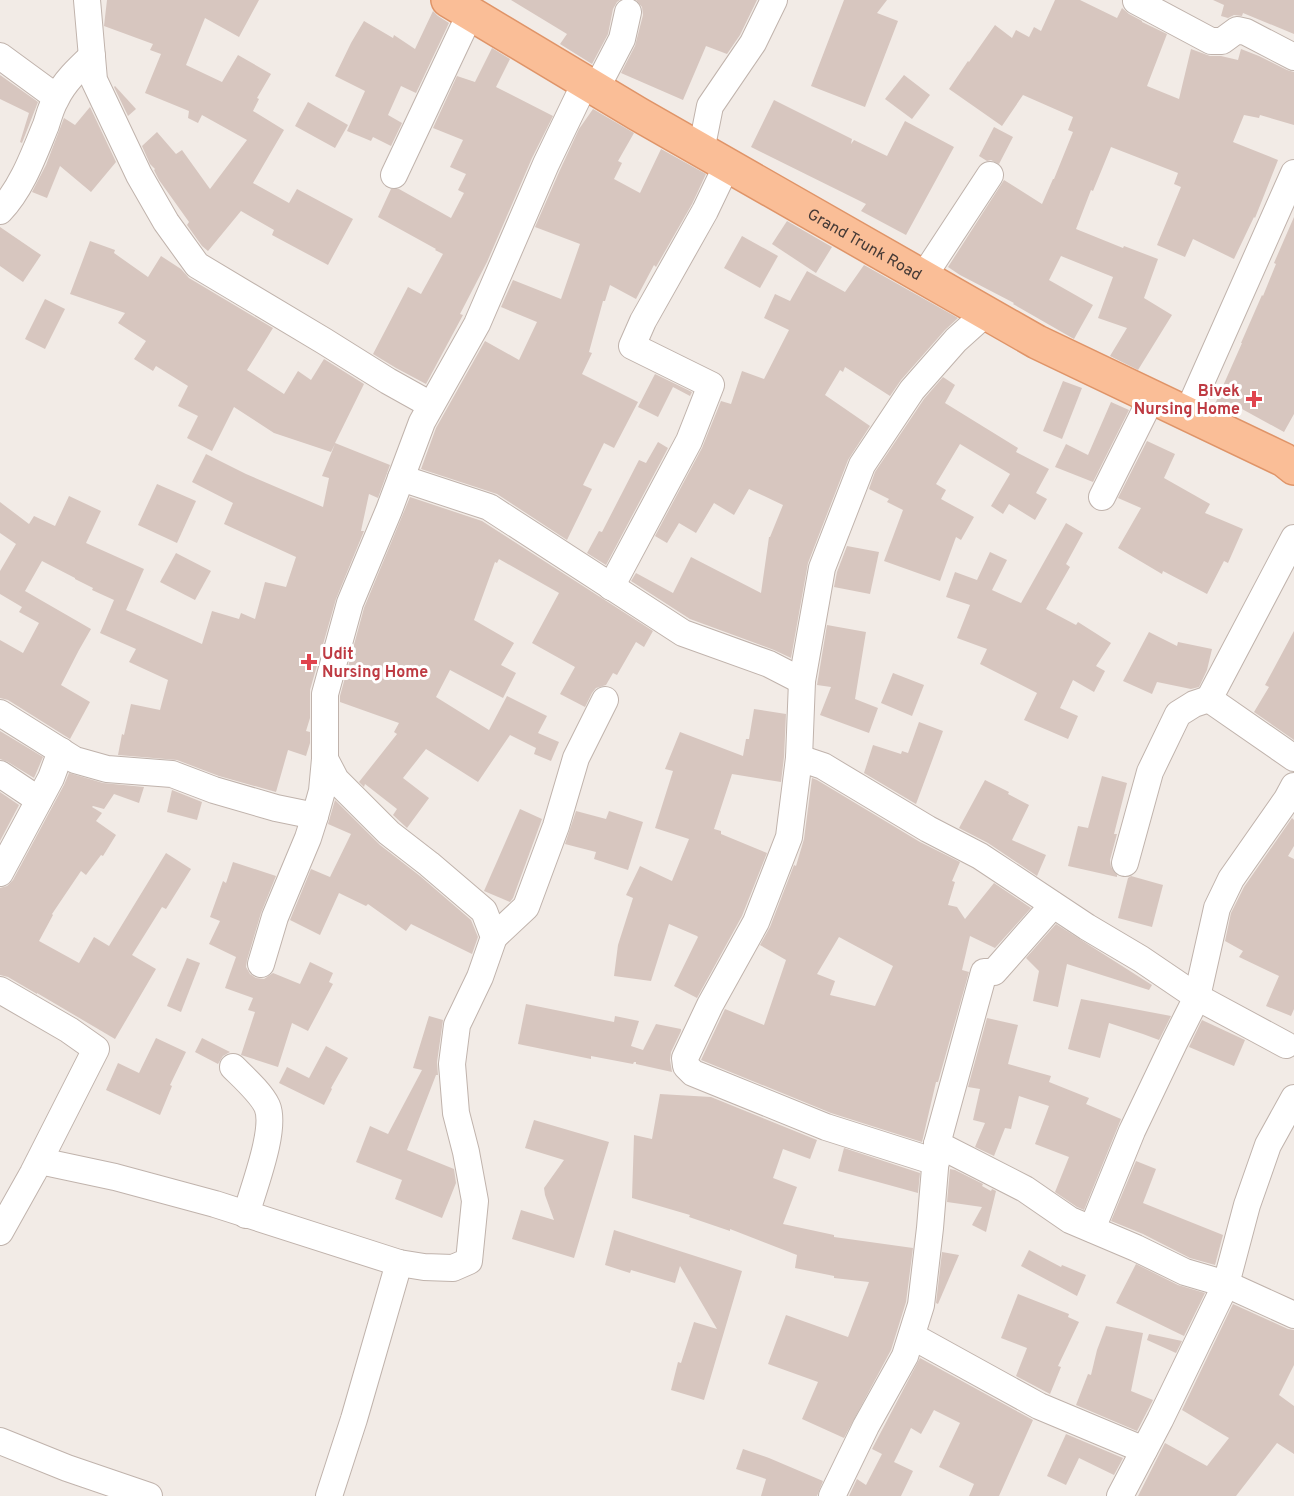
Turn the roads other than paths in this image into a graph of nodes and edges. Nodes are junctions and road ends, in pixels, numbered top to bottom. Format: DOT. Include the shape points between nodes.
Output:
graph roads {
  1 [pos="87,0"];
  2 [pos="774,0"];
  3 [pos="1136,1"];
  4 [pos="459,7"];
  5 [pos="628,12"];
  6 [pos="0,56"];
  7 [pos="92,56"];
  8 [pos="1294,57"];
  9 [pos="590,86"];
  10 [pos="56,97"];
  11 [pos="714,158"];
  12 [pos="1294,173"];
  13 [pos="394,175"];
  14 [pos="990,175"];
  15 [pos="1287,206"];
  16 [pos="0,211"];
  17 [pos="923,277"];
  18 [pos="986,313"];
  19 [pos="1152,397"];
  20 [pos="431,405"];
  21 [pos="1187,414"];
  22 [pos="1294,468"];
  23 [pos="401,477"];
  24 [pos="1102,497"];
  25 [pos="1294,538"];
  26 [pos="611,587"];
  27 [pos="801,681"];
  28 [pos="1209,699"];
  29 [pos="605,700"];
  30 [pos="0,713"];
  31 [pos="62,751"];
  32 [pos="1294,758"];
  33 [pos="325,759"];
  34 [pos="799,759"];
  35 [pos="0,774"];
  36 [pos="1292,796"];
  37 [pos="39,800"];
  38 [pos="315,816"];
  39 [pos="1125,863"];
  40 [pos="0,873"];
  41 [pos="1053,905"];
  42 [pos="494,937"];
  43 [pos="261,964"];
  44 [pos="0,990"];
  45 [pos="1197,997"];
  46 [pos="1291,1039"];
  47 [pos="233,1067"];
  48 [pos="1294,1098"];
  49 [pos="936,1153"];
  50 [pos="40,1161"];
  51 [pos="246,1215"];
  52 [pos="1092,1229"];
  53 [pos="0,1232"];
  54 [pos="399,1263"];
  55 [pos="1226,1284"];
  56 [pos="1294,1316"];
  57 [pos="912,1336"];
  58 [pos="0,1441"];
  59 [pos="1144,1450"];
  60 [pos="149,1496"];
  61 [pos="329,1496"];
  62 [pos="832,1496"];
  63 [pos="1120,1496"];
  1 -- 7 [label="street"];
  2 -- 11 [label="street" via="753,43 710,106"];
  3 -- 8 [label="street" via="1211,41 1221,41 1237,30"];
  4 -- 9 [label="main road, Grand Trunk Road"];
  4 -- 13 [label="street"];
  5 -- 9 [label="street" via="622,39"];
  6 -- 10 [label="street"];
  7 -- 10 [label="street"];
  7 -- 20 [label="street" via="94,80 139,175 197,265"];
  9 -- 11 [label="main road, Grand Trunk Road"];
  9 -- 20 [label="street" via="546,164 477,324"];
  10 -- 16 [label="street" via="35,152 11,200"];
  11 -- 17 [label="main road, Grand Trunk Road"];
  11 -- 26 [label="street" via="705,211 632,346 711,385 689,441"];
  12 -- 15 [label="street"];
  14 -- 17 [label="street"];
  15 -- 21 [label="street"];
  17 -- 18 [label="main road, Grand Trunk Road"];
  18 -- 19 [label="main road, Grand Trunk Road"];
  18 -- 27 [label="street" via="912,390 862,465 822,568"];
  19 -- 21 [label="main road, Grand Trunk Road"];
  19 -- 24 [label="street"];
  20 -- 23 [label="street"];
  21 -- 22 [label="main road, Grand Trunk Road"];
  23 -- 26 [label="street" via="489,507"];
  23 -- 33 [label="street" via="350,603 325,694"];
  25 -- 28 [label="street"];
  26 -- 27 [label="street" via="683,633 769,664"];
  27 -- 34 [label="street"];
  28 -- 32 [label="street"];
  28 -- 39 [label="street" via="1178,714 1150,772"];
  29 -- 42 [label="street" via="576,759 526,907"];
  30 -- 31 [label="street"];
  31 -- 37 [label="street"];
  31 -- 38 [label="street" via="107,769 172,774 214,790"];
  33 -- 38 [label="street"];
  33 -- 42 [label="street" via="336,780 389,832 484,911"];
  34 -- 41 [label="street" via="824,766 928,829 980,855"];
  34 -- 49 [label="street" via="789,837 756,921 710,1005 685,1058 686,1066 693,1073 826,1127"];
  35 -- 37 [label="street"];
  36 -- 45 [label="street" via="1231,879 1217,908"];
  37 -- 40 [label="street"];
  38 -- 43 [label="street"];
  41 -- 45 [label="street"];
  41 -- 49 [label="street" via="994,972 984,972"];
  42 -- 54 [label="street" via="457,1025 452,1064 456,1113 475,1201 469,1261 453,1268"];
  44 -- 50 [label="street" via="96,1049"];
  45 -- 46 [label="street"];
  45 -- 52 [label="street" via="1132,1131"];
  47 -- 51 [label="street" via="267,1106 270,1129"];
  48 -- 55 [label="street" via="1268,1145"];
  49 -- 52 [label="street" via="1025,1189 1070,1220"];
  49 -- 57 [label="street" via="921,1305"];
  50 -- 51 [label="street" via="115,1177"];
  50 -- 53 [label="street"];
  51 -- 54 [label="street"];
  52 -- 55 [label="street" via="1185,1272"];
  54 -- 61 [label="street"];
  55 -- 56 [label="street"];
  55 -- 59 [label="street"];
  57 -- 59 [label="street" via="1039,1406"];
  57 -- 62 [label="street"];
  58 -- 60 [label="street"];
  59 -- 63 [label="street"];
}
